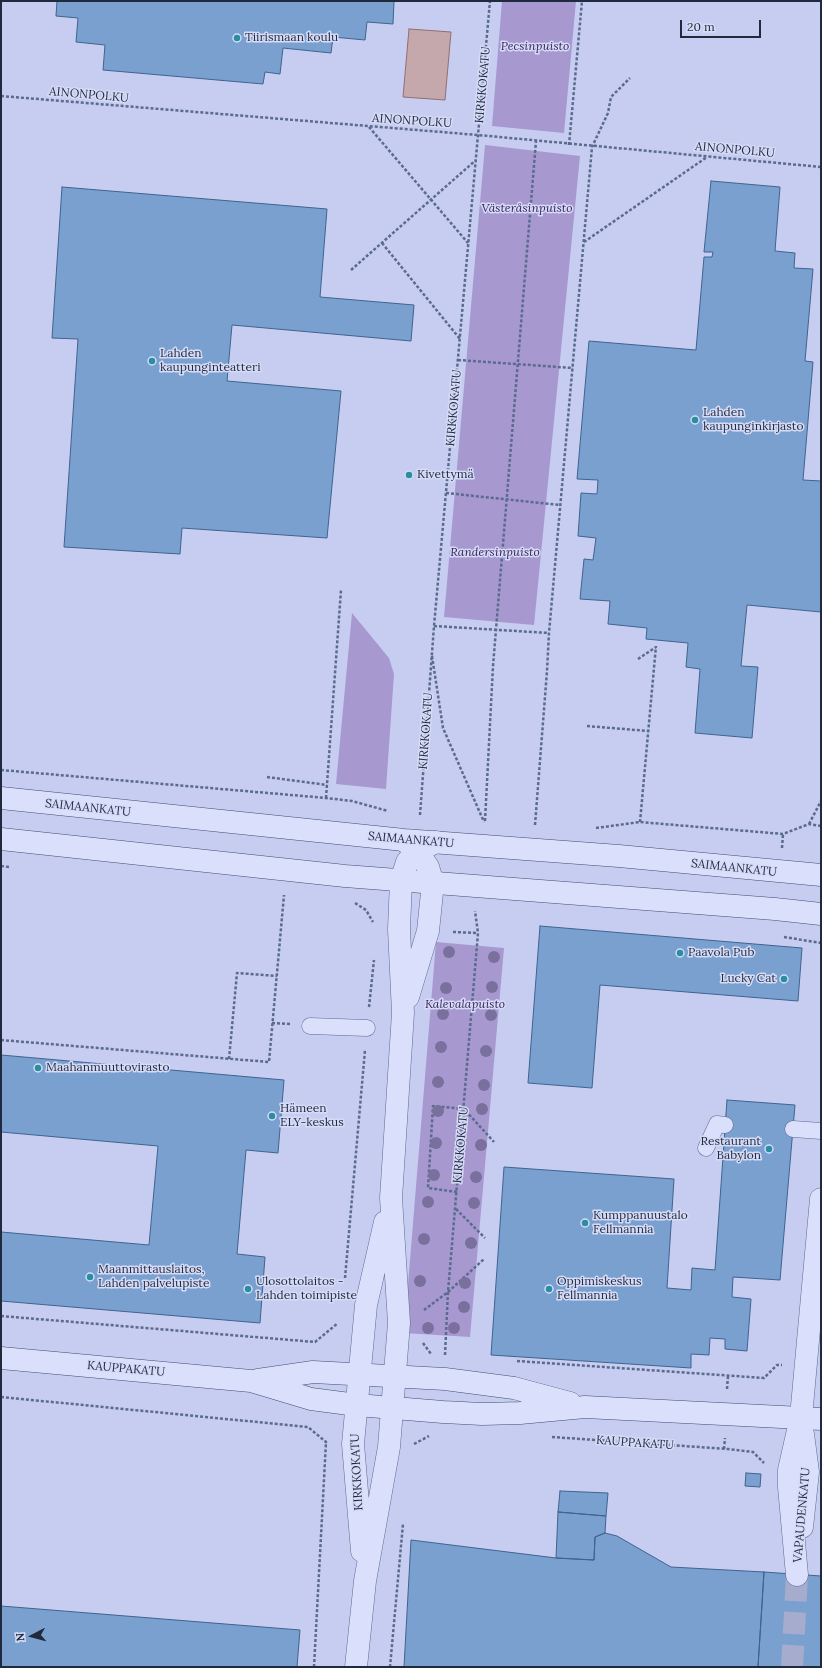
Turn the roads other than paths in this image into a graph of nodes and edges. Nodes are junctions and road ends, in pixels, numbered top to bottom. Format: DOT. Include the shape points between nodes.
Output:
graph roads {
  1 [pos="1,798"];
  2 [pos="1,839"];
  3 [pos="419,844"];
  4 [pos="821,876"];
  5 [pos="401,881"];
  6 [pos="433,883"];
  7 [pos="821,914"];
  8 [pos="403,1013"];
  9 [pos="310,1026"];
  10 [pos="367,1028"];
  11 [pos="725,1125"];
  12 [pos="792,1129"];
  13 [pos="821,1130"];
  14 [pos="706,1148"];
  15 [pos="391,1198"];
  16 [pos="821,1199"];
  17 [pos="1,1358"];
  18 [pos="360,1374"];
  19 [pos="395,1377"];
  20 [pos="251,1381"];
  21 [pos="357,1405"];
  22 [pos="585,1407"];
  23 [pos="392,1408"];
  24 [pos="811,1418"];
  25 [pos="365,1581"];
  26 [pos="356,1667"];
  1 -- 3 [label="street, SAIMAANKATU"];
  2 -- 5 [label="street"];
  3 -- 4 [label="street, SAIMAANKATU" via="619,856"];
  3 -- 5 [label="street, KIRKKOKATU" via="407,862"];
  3 -- 6 [label="street, KIRKKOKATU"];
  5 -- 6 [label="street"];
  5 -- 8 [label="street, KIRKKOKATU" via="399,929"];
  6 -- 7 [label="street"];
  6 -- 8 [label="street, KIRKKOKATU" via="428,932"];
  8 -- 15 [label="street, KIRKKOKATU"];
  9 -- 10 [label="lane"];
  11 -- 14 [label="lane" via="717,1124"];
  12 -- 13 [label="lane"];
  15 -- 18 [label="street, KIRKKOKATU" via="364,1322"];
  15 -- 19 [label="street, KIRKKOKATU" via="403,1323"];
  16 -- 24 [label="street, VAPAUDENKATU" via="806,1367"];
  17 -- 20 [label="street, KAUPPAKATU"];
  18 -- 19 [label="street, KAUPPAKATU"];
  18 -- 20 [label="street, KAUPPAKATU" via="313,1372"];
  18 -- 21 [label="street, KIRKKOKATU"];
  19 -- 22 [label="street, KAUPPAKATU" via="514,1388"];
  19 -- 23 [label="street, KIRKKOKATU"];
  20 -- 21 [label="street, KAUPPAKATU" via="311,1399"];
  21 -- 23 [label="street, KAUPPAKATU"];
  21 -- 25 [label="street, KIRKKOKATU" via="353,1444"];
  22 -- 23 [label="street, KAUPPAKATU" via="482,1414"];
  22 -- 24 [label="street, KAUPPAKATU"];
  23 -- 25 [label="street, KIRKKOKATU" via="389,1447"];
  24 -- 24 [label="street, VAPAUDENKATU" via="790,1470 789,1487 797,1575"];
  25 -- 26 [label="street, KIRKKOKATU"];
}
